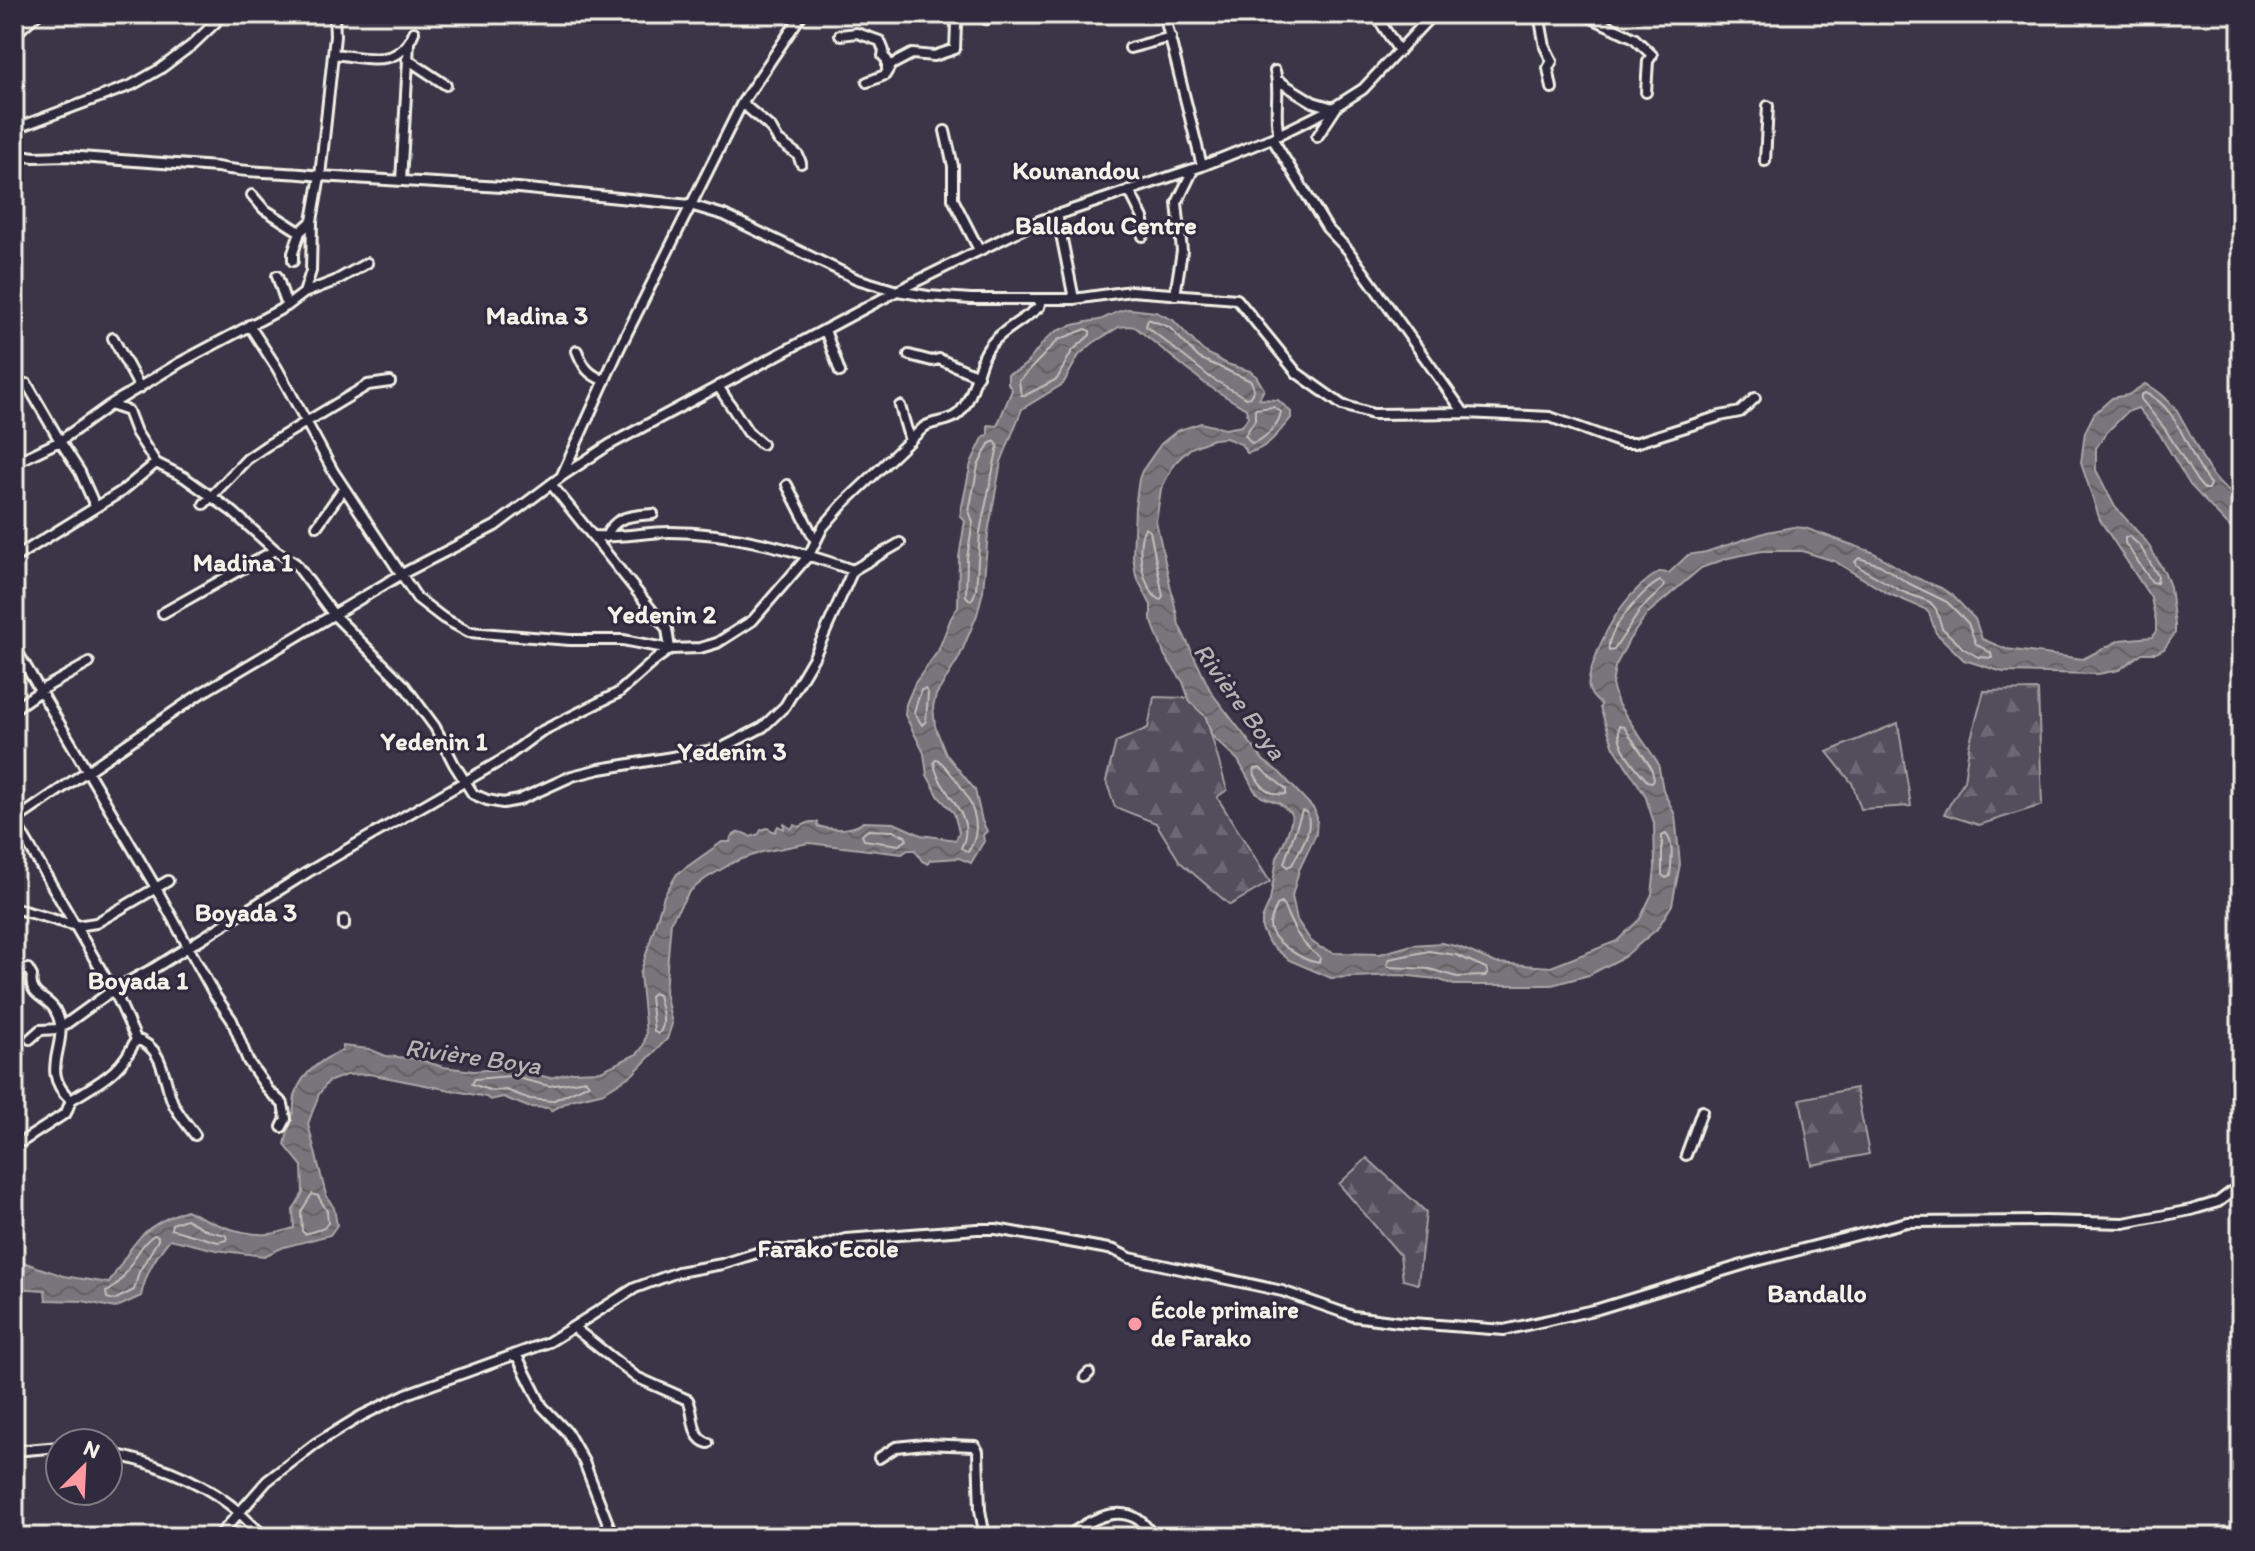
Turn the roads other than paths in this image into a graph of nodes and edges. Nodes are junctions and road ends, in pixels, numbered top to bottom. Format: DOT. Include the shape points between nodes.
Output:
graph roads {
  1 [pos="37,14"];
  2 [pos="220,14"];
  3 [pos="334,14"];
  4 [pos="802,14"];
  5 [pos="976,14"];
  6 [pos="991,14"];
  7 [pos="1164,14"];
  8 [pos="1433,14"];
  9 [pos="1539,14"];
  10 [pos="1583,14"];
  11 [pos="958,17"];
  12 [pos="1377,17"];
  13 [pos="414,32"];
  14 [pos="14,35"];
  15 [pos="840,35"];
  16 [pos="1171,37"];
  17 [pos="409,43"];
  18 [pos="1130,48"];
  19 [pos="1399,51"];
  20 [pos="333,54"];
  21 [pos="399,54"];
  22 [pos="408,60"];
  23 [pos="887,70"];
  24 [pos="867,82"];
  25 [pos="446,85"];
  26 [pos="1552,88"];
  27 [pos="1646,92"];
  28 [pos="742,103"];
  29 [pos="1336,106"];
  30 [pos="1768,106"];
  31 [pos="14,129"];
  32 [pos="945,131"];
  33 [pos="1276,136"];
  34 [pos="1317,137"];
  35 [pos="14,154"];
  36 [pos="1765,161"];
  37 [pos="801,163"];
  38 [pos="1197,168"];
  39 [pos="320,176"];
  40 [pos="401,181"];
  41 [pos="1129,190"];
  42 [pos="252,195"];
  43 [pos="690,205"];
  44 [pos="1057,214"];
  45 [pos="312,221"];
  46 [pos="300,232"];
  47 [pos="1143,236"];
  48 [pos="979,250"];
  49 [pos="293,261"];
  50 [pos="367,263"];
  51 [pos="277,276"];
  52 [pos="897,291"];
  53 [pos="304,293"];
  54 [pos="1175,295"];
  55 [pos="1074,299"];
  56 [pos="1041,300"];
  57 [pos="287,306"];
  58 [pos="249,325"];
  59 [pos="825,330"];
  60 [pos="113,338"];
  61 [pos="577,351"];
  62 [pos="909,355"];
  63 [pos="840,372"];
  64 [pos="978,376"];
  65 [pos="605,381"];
  66 [pos="390,382"];
  67 [pos="27,384"];
  68 [pos="718,386"];
  69 [pos="140,388"];
  70 [pos="129,394"];
  71 [pos="1755,398"];
  72 [pos="110,405"];
  73 [pos="900,406"];
  74 [pos="128,411"];
  75 [pos="1464,413"];
  76 [pos="308,422"];
  77 [pos="60,441"];
  78 [pos="910,441"];
  79 [pos="577,443"];
  80 [pos="762,444"];
  81 [pos="14,463"];
  82 [pos="156,463"];
  83 [pos="577,465"];
  84 [pos="562,476"];
  85 [pos="551,484"];
  86 [pos="787,485"];
  87 [pos="344,488"];
  88 [pos="208,500"];
  89 [pos="95,506"];
  90 [pos="653,514"];
  91 [pos="317,526"];
  92 [pos="595,536"];
  93 [pos="606,537"];
  94 [pos="815,540"];
  95 [pos="900,543"];
  96 [pos="275,550"];
  97 [pos="809,555"];
  98 [pos="14,558"];
  99 [pos="853,570"];
  100 [pos="398,576"];
  101 [pos="163,613"];
  102 [pos="333,614"];
  103 [pos="14,646"];
  104 [pos="670,649"];
  105 [pos="89,663"];
  106 [pos="41,690"];
  107 [pos="14,709"];
  108 [pos="88,772"];
  109 [pos="464,782"];
  110 [pos="14,821"];
  111 [pos="168,881"];
  112 [pos="156,888"];
  113 [pos="14,908"];
  114 [pos="76,926"];
  115 [pos="189,946"];
  116 [pos="28,969"];
  117 [pos="113,990"];
  118 [pos="59,1029"];
  119 [pos="30,1039"];
  120 [pos="136,1039"];
  121 [pos="71,1100"];
  122 [pos="1702,1111"];
  123 [pos="282,1127"];
  124 [pos="195,1135"];
  125 [pos="23,1141"];
  126 [pos="1686,1155"];
  127 [pos="2241,1185"];
  128 [pos="573,1327"];
  129 [pos="517,1356"];
  130 [pos="708,1443"];
  131 [pos="44,1448"];
  132 [pos="14,1451"];
  133 [pos="124,1457"];
  134 [pos="130,1458"];
  135 [pos="879,1458"];
  136 [pos="126,1470"];
  137 [pos="241,1514"];
  138 [pos="218,1537"];
  139 [pos="267,1537"];
  140 [pos="617,1537"];
  141 [pos="985,1537"];
  142 [pos="1067,1537"];
  143 [pos="1153,1537"];
  1 -- 14 [label="street"];
  2 -- 31 [label="street" via="192,45 132,85"];
  3 -- 20 [label="street"];
  4 -- 28 [label="street"];
  5 -- 6 [label="street" via="986,19"];
  7 -- 16 [label="street"];
  8 -- 19 [label="street"];
  9 -- 26 [label="street" via="1552,61"];
  10 -- 27 [label="street" via="1632,37 1652,55"];
  11 -- 23 [label="street" via="955,49 934,56 912,54"];
  12 -- 19 [label="street"];
  13 -- 17 [label="street"];
  15 -- 23 [label="street" via="857,33 880,41"];
  16 -- 18 [label="street"];
  16 -- 38 [label="street"];
  17 -- 21 [label="street"];
  17 -- 22 [label="street"];
  19 -- 29 [label="street" via="1363,89"];
  20 -- 21 [label="street" via="385,59"];
  20 -- 39 [label="street"];
  21 -- 22 [label="street"];
  22 -- 25 [label="street"];
  22 -- 40 [label="street"];
  23 -- 24 [label="street"];
  28 -- 37 [label="street"];
  28 -- 43 [label="street"];
  29 -- 33 [label="street"];
  29 -- 33 [label="street" via="1313,102 1276,76"];
  29 -- 34 [label="street"];
  30 -- 36 [label="street"];
  32 -- 48 [label="street" via="953,199"];
  33 -- 38 [label="street"];
  33 -- 75 [label="street" via="1327,228"];
  35 -- 39 [label="street"];
  38 -- 41 [label="street"];
  38 -- 54 [label="street" via="1177,203 1182,251"];
  39 -- 40 [label="street"];
  39 -- 45 [label="street"];
  40 -- 43 [label="street"];
  41 -- 44 [label="street"];
  41 -- 47 [label="street" via="1143,218"];
  42 -- 46 [label="street"];
  43 -- 52 [label="street" via="724,215 857,279"];
  43 -- 65 [label="street"];
  44 -- 48 [label="street"];
  44 -- 55 [label="street"];
  45 -- 46 [label="street"];
  45 -- 53 [label="street" via="311,271"];
  46 -- 49 [label="street"];
  48 -- 52 [label="street"];
  50 -- 53 [label="street"];
  51 -- 57 [label="street"];
  52 -- 56 [label="street"];
  52 -- 59 [label="street"];
  53 -- 57 [label="street"];
  54 -- 55 [label="street" via="1131,291"];
  54 -- 75 [label="street" via="1237,299 1297,373 1342,405 1373,414"];
  55 -- 56 [label="street"];
  56 -- 64 [label="street" via="1039,307 993,341"];
  57 -- 58 [label="street"];
  58 -- 69 [label="street"];
  58 -- 76 [label="street"];
  59 -- 63 [label="street"];
  59 -- 68 [label="street"];
  60 -- 69 [label="street"];
  61 -- 65 [label="street" via="590,375"];
  62 -- 64 [label="street" via="944,361"];
  64 -- 78 [label="street" via="955,417 931,422"];
  65 -- 79 [label="street"];
  66 -- 76 [label="street" via="368,385"];
  67 -- 77 [label="street"];
  68 -- 80 [label="street"];
  68 -- 83 [label="street"];
  69 -- 70 [label="street"];
  70 -- 72 [label="street"];
  70 -- 74 [label="street"];
  71 -- 75 [label="street" via="1740,412 1635,443 1550,417"];
  72 -- 74 [label="street"];
  72 -- 77 [label="street"];
  73 -- 78 [label="street"];
  74 -- 82 [label="street"];
  76 -- 87 [label="street"];
  76 -- 88 [label="street" via="247,459"];
  77 -- 81 [label="street"];
  77 -- 89 [label="street"];
  78 -- 94 [label="street" via="844,503"];
  79 -- 83 [label="street"];
  79 -- 84 [label="street"];
  82 -- 88 [label="street" via="184,477"];
  82 -- 89 [label="street"];
  83 -- 84 [label="street"];
  84 -- 85 [label="street"];
  85 -- 92 [label="street"];
  85 -- 100 [label="street" via="495,526"];
  86 -- 94 [label="street"];
  87 -- 91 [label="street"];
  87 -- 100 [label="street"];
  88 -- 96 [label="street"];
  89 -- 98 [label="street"];
  90 -- 93 [label="street" via="614,521"];
  92 -- 93 [label="street"];
  92 -- 104 [label="street" via="667,629"];
  93 -- 97 [label="street" via="710,535"];
  94 -- 97 [label="street"];
  95 -- 99 [label="street"];
  96 -- 101 [label="street"];
  96 -- 102 [label="street" via="295,563"];
  97 -- 99 [label="street"];
  97 -- 104 [label="street" via="753,620 727,638 700,648"];
  99 -- 109 [label="street" via="814,657 785,706 741,739 720,749 586,772 503,803 473,794"];
  100 -- 102 [label="street"];
  100 -- 104 [label="street" via="417,598 469,632 623,640"];
  102 -- 108 [label="street" via="200,694"];
  102 -- 109 [label="street" via="404,685 435,727"];
  103 -- 106 [label="street"];
  104 -- 109 [label="street" via="618,693 540,732"];
  105 -- 106 [label="street"];
  106 -- 107 [label="street"];
  106 -- 108 [label="street"];
  108 -- 110 [label="street"];
  108 -- 112 [label="street"];
  109 -- 115 [label="street"];
  110 -- 114 [label="street"];
  111 -- 112 [label="street"];
  112 -- 114 [label="street" via="96,923"];
  112 -- 115 [label="street"];
  113 -- 114 [label="street"];
  114 -- 117 [label="street"];
  115 -- 117 [label="street"];
  115 -- 123 [label="street" via="232,1020 248,1061 283,1104"];
  116 -- 118 [label="street" via="35,993 53,1006"];
  117 -- 118 [label="street"];
  117 -- 120 [label="street"];
  118 -- 119 [label="street" via="40,1030"];
  118 -- 121 [label="street" via="54,1075"];
  120 -- 121 [label="street" via="128,1058 110,1077"];
  120 -- 124 [label="street" via="146,1042 161,1061 173,1103"];
  121 -- 125 [label="street" via="66,1113"];
  122 -- 126 [label="street"];
  127 -- 128 [label="street" via="2218,1202 2124,1223 1907,1222 1598,1309 1504,1330 1353,1316 1282,1291 1114,1250 996,1229 839,1238 806,1250 766,1250 635,1288"];
  128 -- 129 [label="street"];
  128 -- 130 [label="street" via="636,1377 688,1400 696,1435"];
  129 -- 137 [label="street" via="406,1394 361,1416 267,1481"];
  129 -- 140 [label="street" via="542,1406 573,1442"];
  131 -- 132 [label="street"];
  133 -- 134 [label="street"];
  134 -- 136 [label="street"];
  134 -- 137 [label="street" via="205,1489"];
  135 -- 141 [label="street" via="910,1445 975,1446"];
  137 -- 138 [label="street"];
  137 -- 139 [label="street"];
  142 -- 143 [label="street" via="1080,1526 1125,1512 1138,1517"];
}
